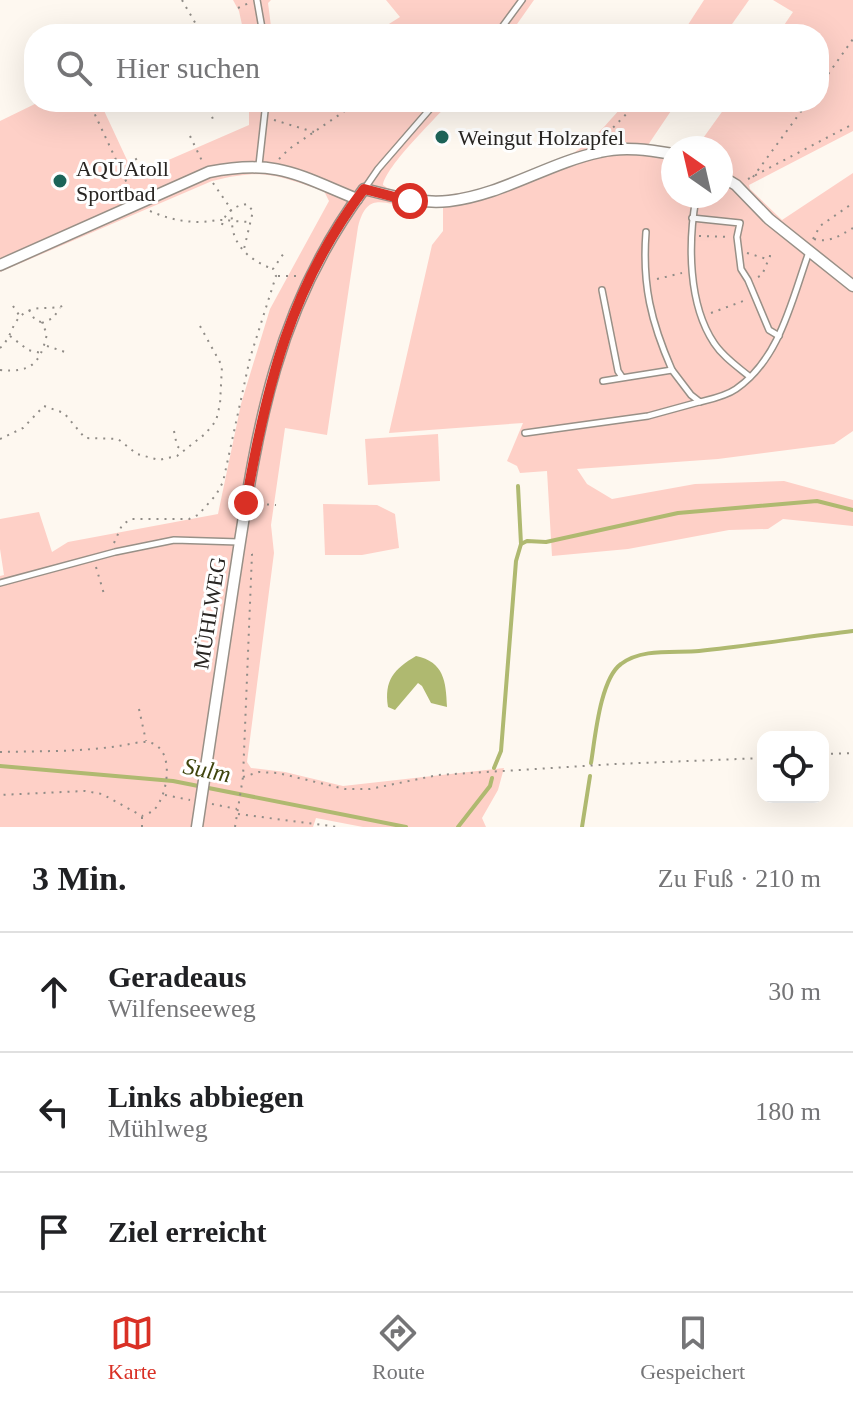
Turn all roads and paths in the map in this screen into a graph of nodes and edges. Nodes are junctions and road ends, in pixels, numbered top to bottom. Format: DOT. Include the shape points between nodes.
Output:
graph roads {
  1 [pos="182,0"];
  2 [pos="255,0"];
  3 [pos="522,0"];
  4 [pos="238,8"];
  5 [pos="196,24"];
  6 [pos="261,24"];
  7 [pos="504,24"];
  8 [pos="853,39"];
  9 [pos="829,73"];
  10 [pos="94,112"];
  11 [pos="210,112"];
  12 [pos="265,112"];
  13 [pos="343,112"];
  14 [pos="427,112"];
  15 [pos="628,112"];
  16 [pos="801,112"];
  17 [pos="265,117"];
  18 [pos="215,124"];
  19 [pos="853,124"];
  20 [pos="314,132"];
  21 [pos="190,136"];
  22 [pos="661,152"];
  23 [pos="587,155"];
  24 [pos="140,157"];
  25 [pos="259,165"];
  26 [pos="276,167"];
  27 [pos="120,168"];
  28 [pos="209,172"];
  29 [pos="752,177"];
  30 [pos="733,183"];
  31 [pos="736,185"];
  32 [pos="364,189"];
  33 [pos="357,199"];
  34 [pos="136,203"];
  35 [pos="853,203"];
  36 [pos="694,208"];
  37 [pos="231,209"];
  38 [pos="224,218"];
  39 [pos="692,218"];
  40 [pos="232,221"];
  41 [pos="251,222"];
  42 [pos="222,225"];
  43 [pos="853,228"];
  44 [pos="646,232"];
  45 [pos="690,236"];
  46 [pos="737,237"];
  47 [pos="244,250"];
  48 [pos="286,250"];
  49 [pos="809,252"];
  50 [pos="749,253"];
  51 [pos="0,265"];
  52 [pos="273,269"];
  53 [pos="691,271"];
  54 [pos="762,275"];
  55 [pos="276,276"];
  56 [pos="310,276"];
  57 [pos="645,281"];
  58 [pos="853,286"];
  59 [pos="602,290"];
  60 [pos="736,303"];
  61 [pos="67,304"];
  62 [pos="13,306"];
  63 [pos="60,308"];
  64 [pos="29,310"];
  65 [pos="19,316"];
  66 [pos="702,316"];
  67 [pos="42,323"];
  68 [pos="200,326"];
  69 [pos="10,336"];
  70 [pos="779,336"];
  71 [pos="46,346"];
  72 [pos="0,348"];
  73 [pos="42,353"];
  74 [pos="68,353"];
  75 [pos="0,370"];
  76 [pos="672,370"];
  77 [pos="622,377"];
  78 [pos="750,377"];
  79 [pos="603,381"];
  80 [pos="700,402"];
  81 [pos="174,431"];
  82 [pos="525,433"];
  83 [pos="0,439"];
  84 [pos="184,452"];
  85 [pos="246,503"];
  86 [pos="276,505"];
  87 [pos="240,542"];
  88 [pos="115,552"];
  89 [pos="93,558"];
  90 [pos="0,583"];
  91 [pos="104,594"];
  92 [pos="139,709"];
  93 [pos="146,742"];
  94 [pos="0,752"];
  95 [pos="853,753"];
  96 [pos="829,754"];
  97 [pos="757,758"];
  98 [pos="243,777"];
  99 [pos="0,795"];
  100 [pos="163,795"];
  101 [pos="200,802"];
  102 [pos="237,809"];
  103 [pos="237,814"];
  104 [pos="142,816"];
  105 [pos="142,827"];
  106 [pos="197,827"];
  107 [pos="235,827"];
  108 [pos="338,827"];
  1 -- 5 [label="path"];
  2 -- 4 [label="path"];
  2 -- 6 [label="lane"];
  3 -- 7 [label="lane"];
  8 -- 9 [label="path"];
  10 -- 27 [label="path"];
  11 -- 18 [label="path"];
  12 -- 17 [label="lane"];
  13 -- 20 [label="path"];
  14 -- 32 [label="lane"];
  15 -- 23 [label="path"];
  16 -- 29 [label="path"];
  17 -- 20 [label="path"];
  17 -- 25 [label="lane"];
  19 -- 29 [label="path"];
  20 -- 26 [label="path" via="279,158"];
  21 -- 28 [label="path"];
  22 -- 23 [label="street" via="636,149"];
  23 -- 32 [label="street" via="500,189 449,201 410,201"];
  24 -- 27 [label="path"];
  25 -- 26 [label="street"];
  25 -- 28 [label="street"];
  26 -- 33 [label="street"];
  27 -- 34 [label="path"];
  28 -- 34 [label="street"];
  28 -- 37 [label="path"];
  29 -- 31 [label="path"];
  30 -- 31 [label="street"];
  31 -- 49 [label="street"];
  32 -- 33 [label="street, MÜHLWEG"];
  33 -- 56 [label="street, MÜHLWEG"];
  34 -- 38 [label="path" via="172,219"];
  34 -- 51 [label="street"];
  35 -- 43 [label="path" via="820,226 813,238 836,239"];
  36 -- 39 [label="lane"];
  37 -- 38 [label="path"];
  37 -- 40 [label="path"];
  37 -- 41 [label="path" via="247,204 253,211"];
  38 -- 40 [label="path"];
  38 -- 42 [label="path"];
  39 -- 45 [label="lane"];
  39 -- 46 [label="lane" via="740,223"];
  40 -- 41 [label="path"];
  40 -- 47 [label="path" via="234,238"];
  41 -- 47 [label="path"];
  44 -- 57 [label="lane"];
  45 -- 46 [label="path"];
  45 -- 53 [label="lane"];
  46 -- 70 [label="lane" via="741,269 769,330"];
  47 -- 52 [label="path"];
  48 -- 52 [label="path"];
  49 -- 58 [label="street"];
  49 -- 70 [label="lane"];
  50 -- 54 [label="path" via="770,257"];
  52 -- 55 [label="path"];
  53 -- 57 [label="path"];
  53 -- 66 [label="lane"];
  55 -- 56 [label="path"];
  55 -- 88 [label="path" via="250,358 223,482 189,519 131,519 122,525"];
  56 -- 85 [label="street, MÜHLWEG" via="272,378"];
  57 -- 76 [label="lane" via="652,320"];
  59 -- 77 [label="lane"];
  60 -- 66 [label="path"];
  61 -- 63 [label="path"];
  62 -- 65 [label="path"];
  63 -- 64 [label="path"];
  63 -- 67 [label="path"];
  64 -- 65 [label="path"];
  64 -- 67 [label="path"];
  65 -- 69 [label="path"];
  66 -- 78 [label="lane" via="713,342"];
  67 -- 71 [label="path"];
  68 -- 84 [label="path" via="222,366 220,404 216,421"];
  69 -- 72 [label="path"];
  69 -- 73 [label="path"];
  70 -- 78 [label="lane"];
  71 -- 73 [label="path"];
  71 -- 74 [label="path"];
  73 -- 75 [label="path" via="25,370"];
  76 -- 77 [label="lane"];
  76 -- 80 [label="lane"];
  77 -- 79 [label="lane"];
  78 -- 80 [label="lane" via="734,391"];
  80 -- 82 [label="lane" via="648,416"];
  81 -- 84 [label="path"];
  83 -- 84 [label="path" via="23,428 44,406 64,413 85,438 118,439 137,454 159,460"];
  85 -- 86 [label="path"];
  85 -- 87 [label="street, MÜHLWEG"];
  87 -- 88 [label="lane" via="174,540"];
  87 -- 98 [label="path" via="252,554"];
  87 -- 101 [label="street, MÜHLWEG"];
  88 -- 89 [label="lane"];
  89 -- 90 [label="lane"];
  89 -- 91 [label="path"];
  92 -- 93 [label="path"];
  93 -- 94 [label="path"];
  93 -- 100 [label="path" via="164,754"];
  95 -- 96 [label="path"];
  97 -- 98 [label="path" via="438,775 370,789 345,789 278,773"];
  98 -- 102 [label="path"];
  99 -- 104 [label="path" via="85,791 102,794"];
  100 -- 101 [label="path"];
  100 -- 104 [label="path"];
  101 -- 102 [label="path"];
  101 -- 106 [label="street, MÜHLWEG"];
  102 -- 103 [label="path"];
  103 -- 107 [label="path"];
  103 -- 108 [label="path"];
  104 -- 105 [label="path"];
}
